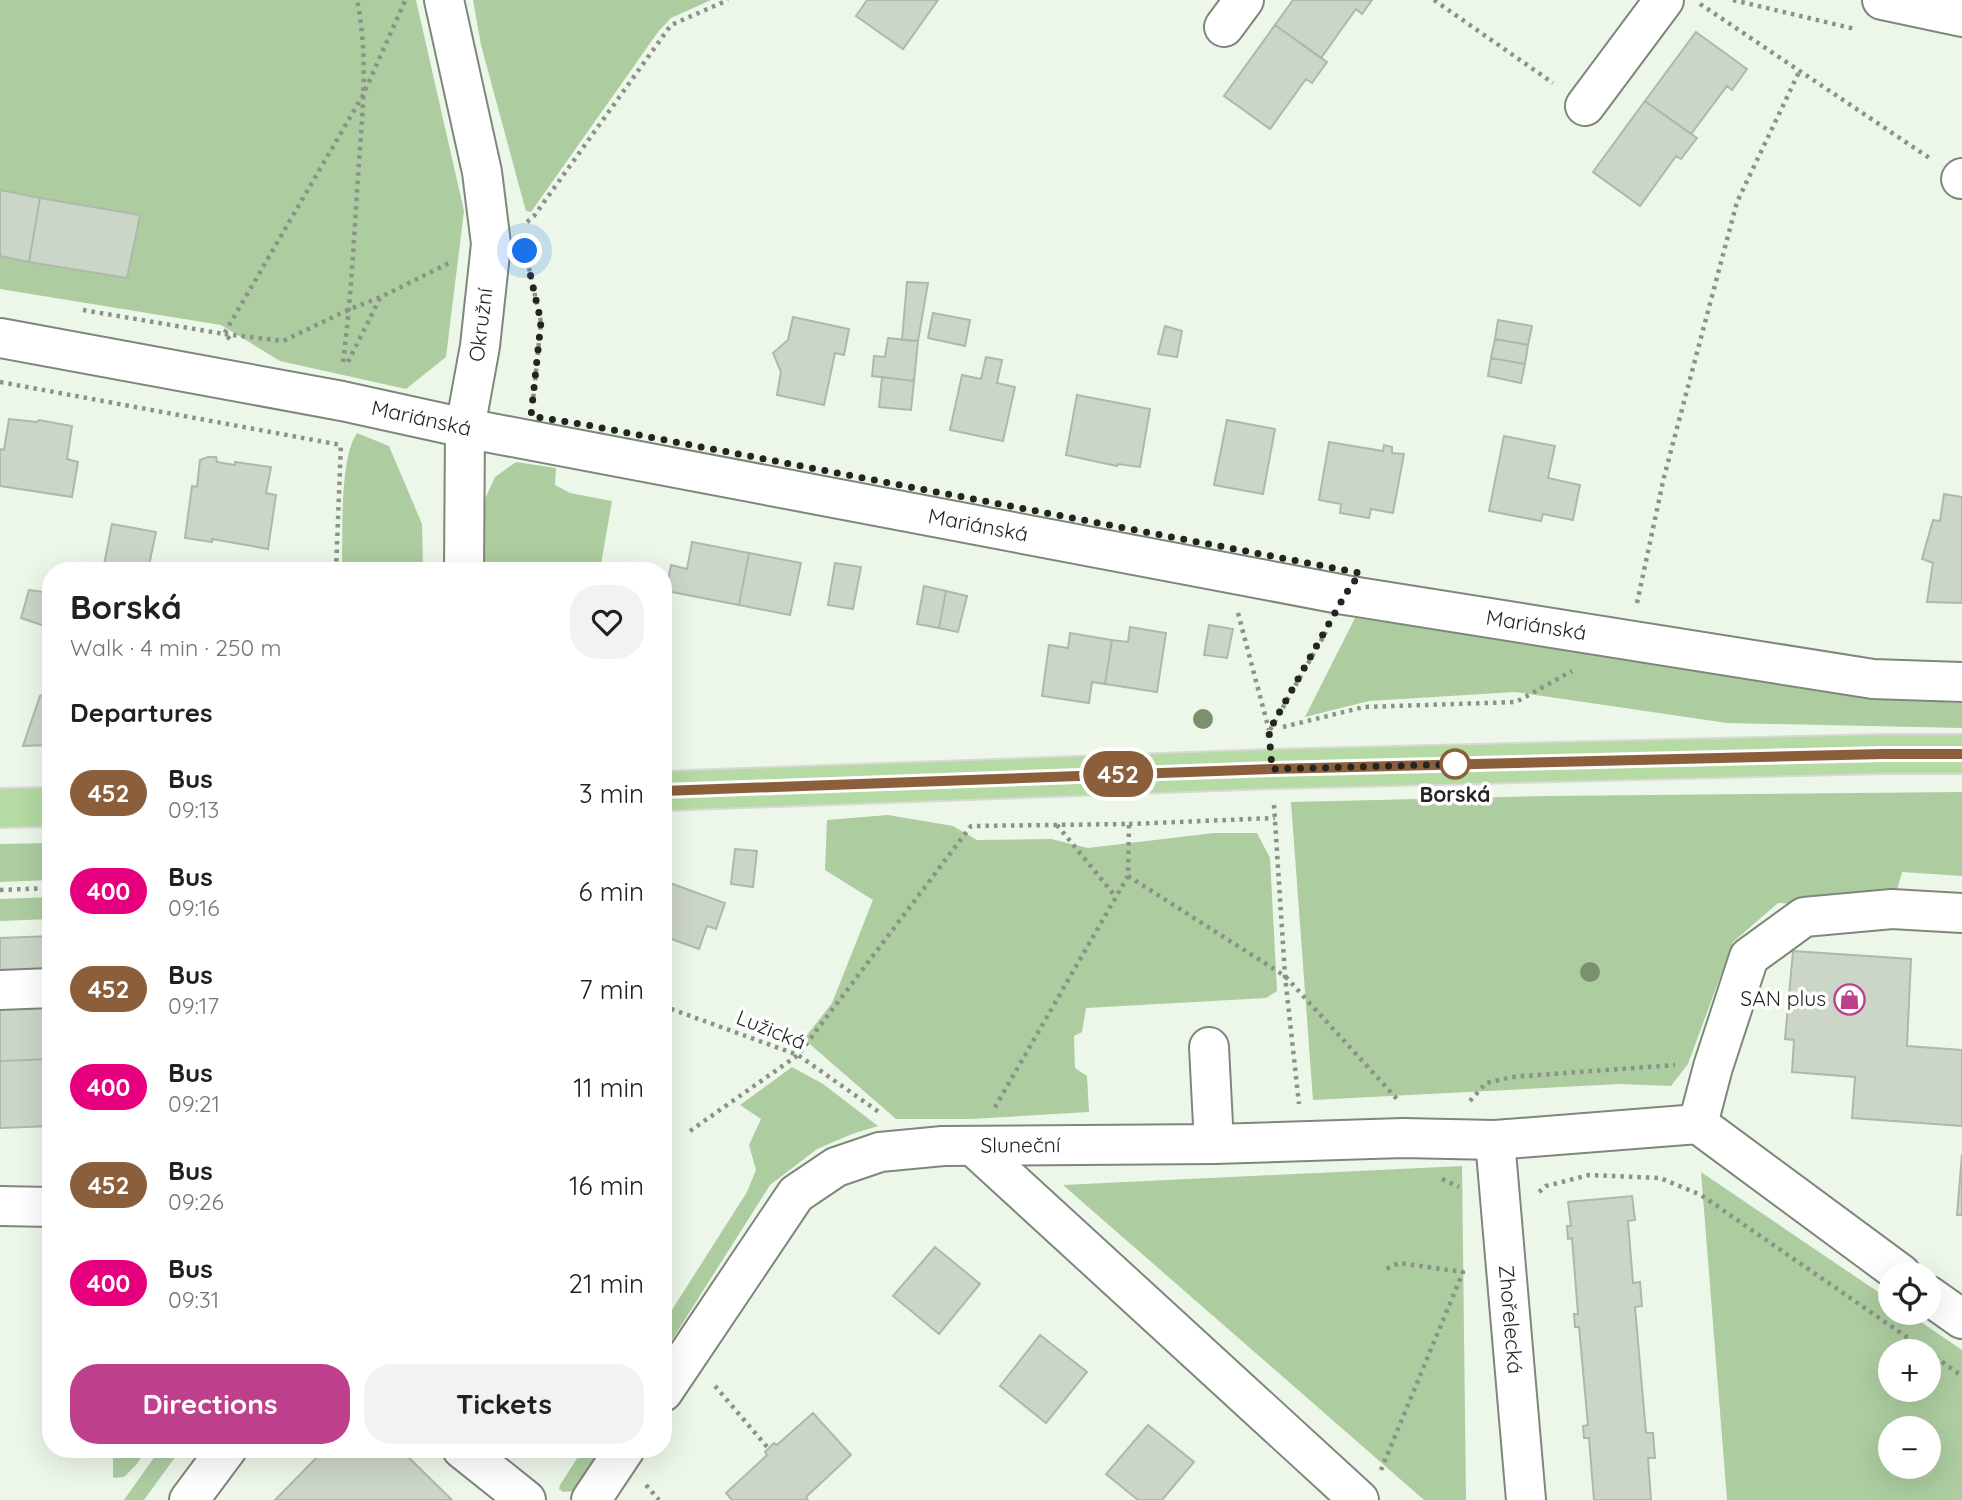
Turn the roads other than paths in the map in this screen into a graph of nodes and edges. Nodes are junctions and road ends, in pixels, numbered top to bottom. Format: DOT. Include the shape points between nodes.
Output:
graph roads {
  1 [pos="444,0"];
  2 [pos="1664,0"];
  3 [pos="1875,16"];
  4 [pos="1962,17"];
  5 [pos="1585,106"];
  6 [pos="0,338"];
  7 [pos="465,428"];
  8 [pos="464,562"];
  9 [pos="1962,682"];
  10 [pos="1962,754"];
  11 [pos="672,791"];
  12 [pos="42,807"];
  13 [pos="0,808"];
  14 [pos="1962,913"];
  15 [pos="42,988"];
  16 [pos="0,990"];
  17 [pos="1209,1047"];
  18 [pos="1698,1124"];
  19 [pos="1495,1140"];
  20 [pos="1214,1144"];
  21 [pos="973,1146"];
  22 [pos="0,1206"];
  23 [pos="42,1207"];
  24 [pos="1885,1262"];
  25 [pos="1941,1305"];
  26 [pos="1962,1320"];
  27 [pos="672,1379"];
  28 [pos="220,1458"];
  29 [pos="473,1458"];
  30 [pos="633,1464"];
  31 [pos="1369,1487"];
  32 [pos="525,1499"];
  33 [pos="189,1500"];
  34 [pos="591,1500"];
  35 [pos="1526,1500"];
  1 -- 7 [label="street, Okružní" via="482,172 509,249 480,346"];
  2 -- 5 [label="street"];
  3 -- 4 [label="street"];
  6 -- 7 [label="street, Mariánská"];
  7 -- 8 [label="street, Okružní"];
  7 -- 9 [label="street, Mariánská" via="1345,595 1873,679"];
  10 -- 11 [label="main road" via="1272,769"];
  12 -- 13 [label="main road"];
  14 -- 18 [label="street" via="1892,909 1804,917 1749,957"];
  15 -- 16 [label="street"];
  17 -- 20 [label="street"];
  18 -- 19 [label="street, Sluneční"];
  18 -- 24 [label="street"];
  19 -- 20 [label="street, Sluneční"];
  19 -- 35 [label="street, Zhořelecká"];
  20 -- 21 [label="street, Sluneční"];
  21 -- 27 [label="street, Sluneční" via="880,1152 836,1167 796,1194"];
  21 -- 31 [label="street"];
  22 -- 23 [label="street"];
  25 -- 26 [label="street"];
  28 -- 33 [label="street"];
  29 -- 32 [label="street"];
  30 -- 34 [label="street"];
}
